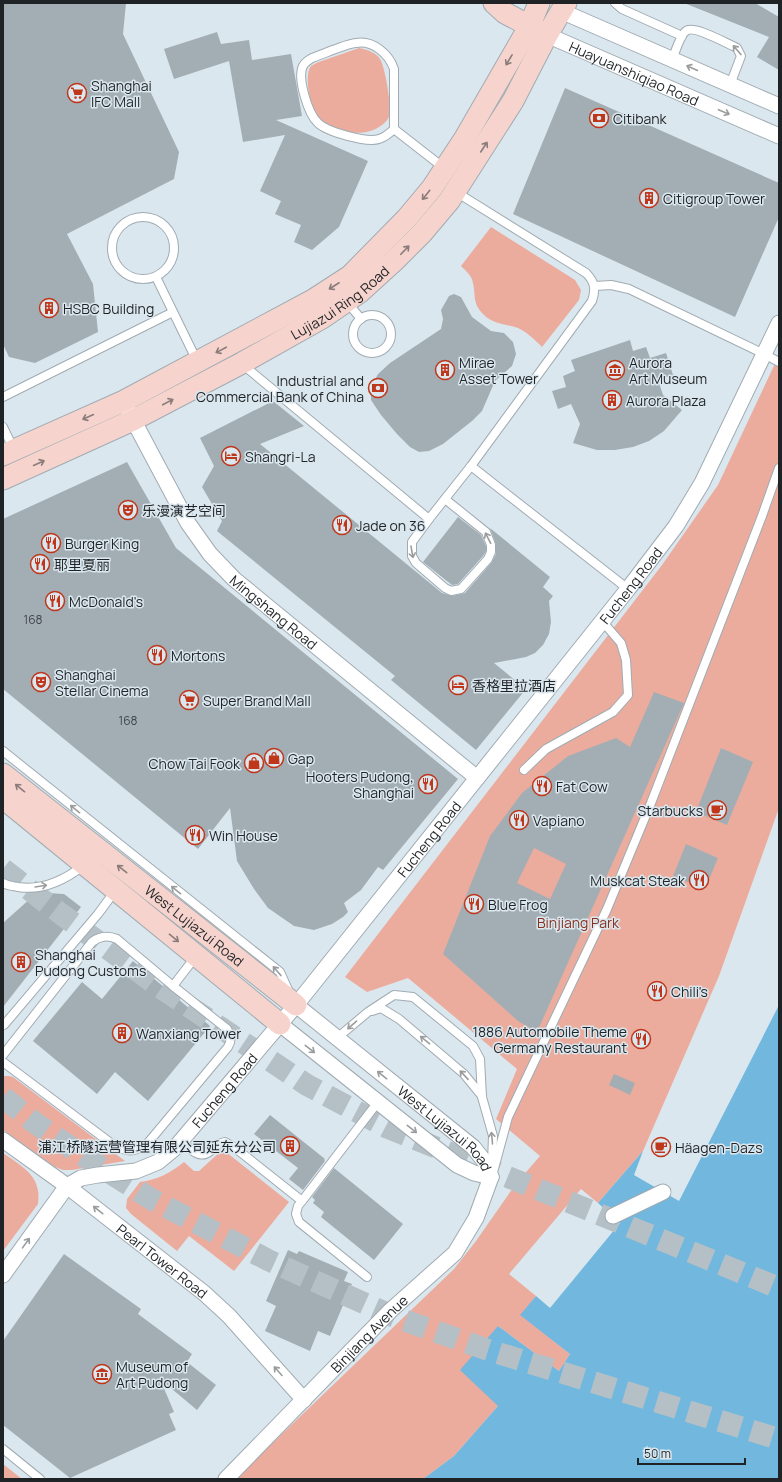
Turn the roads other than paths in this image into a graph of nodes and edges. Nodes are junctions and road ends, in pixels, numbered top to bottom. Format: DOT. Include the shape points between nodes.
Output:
graph roads {
  1 [pos="494,3"];
  2 [pos="540,3"];
  3 [pos="614,3"];
  4 [pos="564,7"];
  5 [pos="538,31"];
  6 [pos="682,36"];
  7 [pos="672,60"];
  8 [pos="730,85"];
  9 [pos="779,106"];
  10 [pos="394,129"];
  11 [pos="779,136"];
  12 [pos="444,169"];
  13 [pos="455,191"];
  14 [pos="156,277"];
  15 [pos="595,286"];
  16 [pos="346,302"];
  17 [pos="173,312"];
  18 [pos="361,319"];
  19 [pos="779,323"];
  20 [pos="764,354"];
  21 [pos="198,362"];
  22 [pos="779,362"];
  23 [pos="242,363"];
  24 [pos="3,397"];
  25 [pos="124,401"];
  26 [pos="133,420"];
  27 [pos="3,427"];
  28 [pos="8,452"];
  29 [pos="471,466"];
  30 [pos="779,468"];
  31 [pos="3,479"];
  32 [pos="445,499"];
  33 [pos="429,520"];
  34 [pos="628,589"];
  35 [pos="602,621"];
  36 [pos="3,751"];
  37 [pos="524,770"];
  38 [pos="3,774"];
  39 [pos="477,778"];
  40 [pos="3,798"];
  41 [pos="84,864"];
  42 [pos="3,883"];
  43 [pos="115,890"];
  44 [pos="196,956"];
  45 [pos="173,986"];
  46 [pos="296,1005"];
  47 [pos="368,1012"];
  48 [pos="3,1024"];
  49 [pos="280,1024"];
  50 [pos="337,1038"];
  51 [pos="3,1055"];
  52 [pos="3,1062"];
  53 [pos="482,1097"];
  54 [pos="378,1102"];
  55 [pos="3,1140"];
  56 [pos="181,1141"];
  57 [pos="491,1177"];
  58 [pos="67,1186"];
  59 [pos="663,1192"];
  60 [pos="302,1201"];
  61 [pos="612,1216"];
  62 [pos="3,1275"];
  63 [pos="367,1278"];
  64 [pos="304,1400"];
  65 [pos="3,1448"];
  66 [pos="40,1479"];
  67 [pos="226,1479"];
  1 -- 5 [label="main road, Huayuanshiqiao Road" via="505,13"];
  2 -- 4 [label="main road, Huayuanshiqiao Road"];
  2 -- 5 [label="main road, Lujiazui Ring Road"];
  3 -- 6 [label="lane"];
  4 -- 5 [label="main road, Lujiazui Ring Road"];
  4 -- 7 [label="street, Huayuanshiqiao Road"];
  5 -- 11 [label="street, Huayuanshiqiao Road, one-way"];
  5 -- 12 [label="main road, Lujiazui Ring Road, one-way"];
  13 -- 5 [label="main road, Lujiazui Ring Road, one-way" via="513,101"];
  6 -- 7 [label="lane"];
  8 -- 6 [label="lane, one-way" via="741,56 737,48 692,29"];
  8 -- 7 [label="street, Huayuanshiqiao Road, one-way"];
  8 -- 9 [label="street, Huayuanshiqiao Road"];
  10 -- 10 [label="lane" via="394,68 387,56 376,47 356,43 312,58 303,66 302,79 308,108 323,128 371,140 384,137"];
  10 -- 12 [label="lane"];
  12 -- 21 [label="main road, Lujiazui Ring Road, one-way" via="408,218 350,276 313,300"];
  13 -- 15 [label="lane" via="586,273 592,278"];
  16 -- 13 [label="main road, Lujiazui Ring Road, one-way" via="360,292 422,233"];
  14 -- 14 [label="lane" via="171,263 174,254 171,234 156,220 136,217 118,228 111,248 113,258 118,268 135,279 146,280"];
  14 -- 17 [label="lane"];
  15 -- 20 [label="lane" via="611,285 629,290"];
  15 -- 29 [label="lane" via="592,301"];
  16 -- 18 [label="lane"];
  16 -- 23 [label="main road, Lujiazui Ring Road"];
  17 -- 21 [label="lane"];
  17 -- 24 [label="lane"];
  18 -- 18 [label="lane" via="354,328 356,344 370,353 381,351 391,338 386,322 371,315"];
  19 -- 20 [label="street, Fucheng Road"];
  20 -- 22 [label="lane"];
  20 -- 34 [label="street, Fucheng Road" via="702,483 676,526"];
  21 -- 25 [label="main road, Lujiazui Ring Road"];
  26 -- 23 [label="main road, Lujiazui Ring Road, one-way"];
  23 -- 33 [label="lane"];
  25 -- 26 [label="street, Mingshang Road"];
  25 -- 28 [label="main road, Lujiazui Ring Road, one-way"];
  31 -- 26 [label="main road, Lujiazui Ring Road, one-way"];
  26 -- 39 [label="street, Mingshang Road" via="188,524 210,554 234,579"];
  27 -- 28 [label="lane"];
  29 -- 32 [label="lane"];
  29 -- 34 [label="lane"];
  30 -- 57 [label="lane" via="651,803 607,909 508,1117"];
  32 -- 33 [label="lane"];
  33 -- 32 [label="lane, one-way" via="412,542 412,556 416,563 445,588 451,591 461,589 488,559 492,544 486,532"];
  34 -- 35 [label="street, Fucheng Road"];
  35 -- 37 [label="lane" via="621,643 626,660 628,695 613,712 546,748"];
  35 -- 39 [label="street, Fucheng Road"];
  46 -- 36 [label="lane, one-way" via="280,972"];
  46 -- 38 [label="main road, West Lujiazui Road, one-way"];
  39 -- 46 [label="street, Fucheng Road"];
  40 -- 41 [label="main road, West Lujiazui Road"];
  42 -- 41 [label="lane, one-way" via="23,888 49,885 72,874"];
  41 -- 43 [label="main road, West Lujiazui Road"];
  43 -- 44 [label="main road, West Lujiazui Road, one-way"];
  43 -- 48 [label="lane" via="93,920"];
  44 -- 45 [label="lane"];
  44 -- 49 [label="main road, West Lujiazui Road"];
  45 -- 51 [label="lane" via="116,939 98,938 92,942"];
  45 -- 52 [label="lane" via="222,1024 231,1035 231,1042 147,1144 140,1149 124,1150 116,1147"];
  46 -- 49 [label="street, Fucheng Road"];
  46 -- 50 [label="street, West Lujiazui Road"];
  47 -- 50 [label="lane, one-way"];
  53 -- 47 [label="lane, one-way" via="464,1074 399,1019 381,1008"];
  47 -- 53 [label="lane" via="394,995 413,997 473,1046 480,1059"];
  49 -- 54 [label="street, West Lujiazui Road, one-way"];
  49 -- 56 [label="street, Fucheng Road"];
  57 -- 50 [label="street, West Lujiazui Road, one-way" via="473,1147"];
  57 -- 53 [label="lane, one-way" via="493,1136"];
  54 -- 57 [label="street, West Lujiazui Road, one-way" via="457,1165"];
  54 -- 60 [label="lane"];
  55 -- 58 [label="street, Pearl Tower Road"];
  56 -- 58 [label="street, Fucheng Road" via="158,1162 136,1171 81,1178"];
  56 -- 60 [label="lane" via="201,1155 209,1153 216,1144 225,1142"];
  57 -- 64 [label="street, Binjiang Avenue" via="476,1218 455,1254 391,1310"];
  62 -- 58 [label="street, Fucheng Road, one-way"];
  64 -- 58 [label="street, Pearl Tower Road, one-way" via="229,1316 204,1293"];
  59 -- 61 [label="street"];
  60 -- 63 [label="lane" via="296,1214 299,1222"];
  64 -- 67 [label="street, Binjiang Avenue"];
  65 -- 66 [label="lane"];
}
